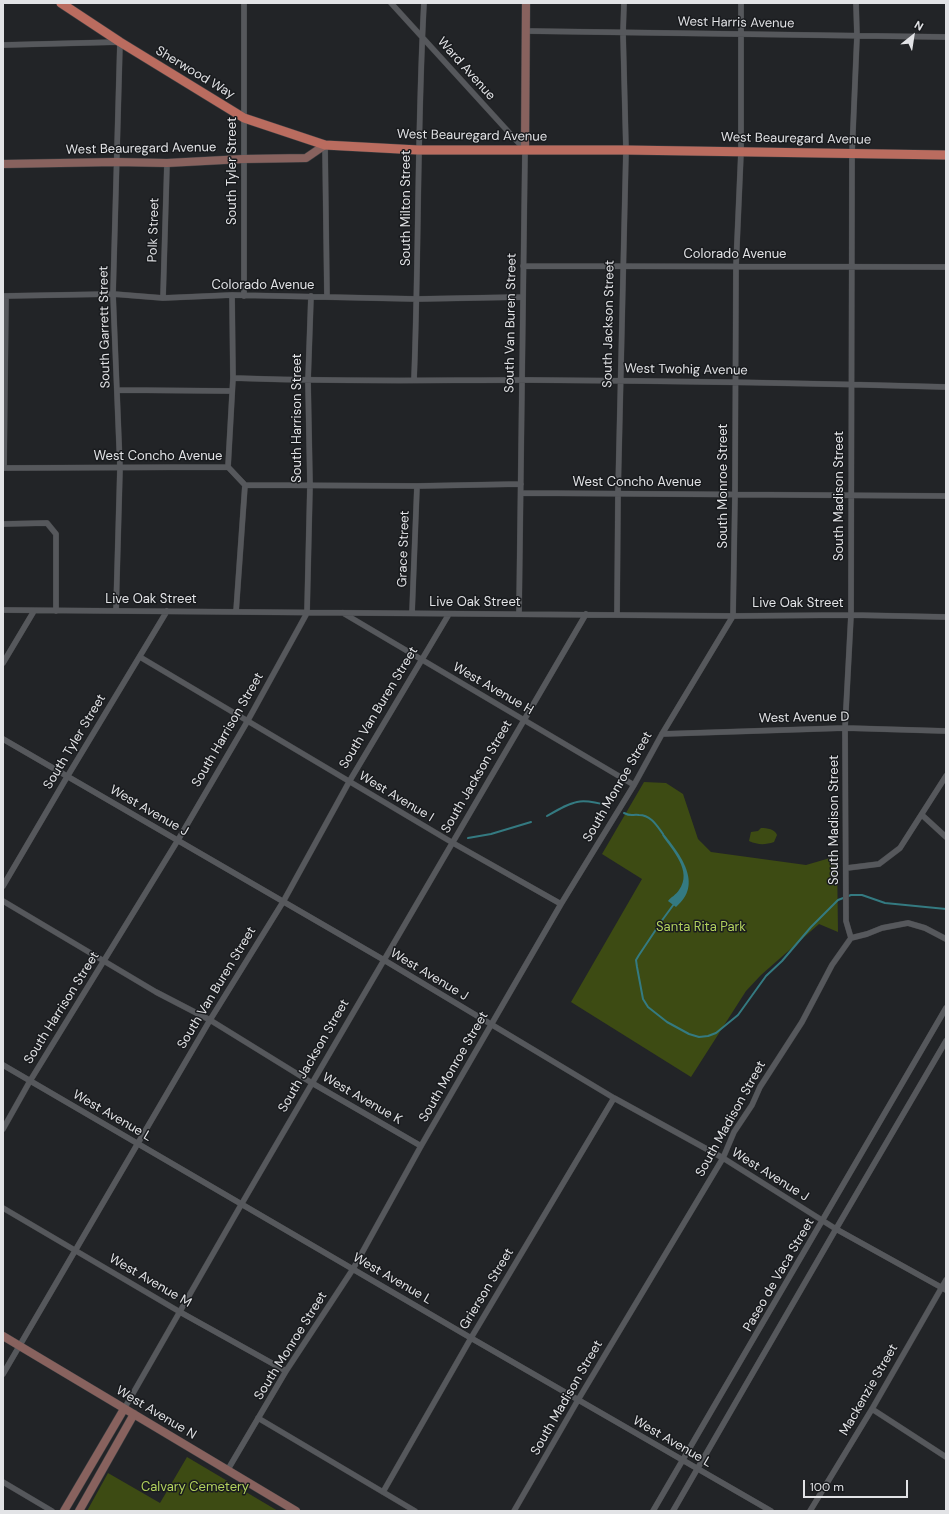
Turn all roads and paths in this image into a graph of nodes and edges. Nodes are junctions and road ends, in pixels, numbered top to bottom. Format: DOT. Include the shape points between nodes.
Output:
graph roads {
  1 [pos="61,3"];
  2 [pos="244,3"];
  3 [pos="391,3"];
  4 [pos="424,3"];
  5 [pos="526,3"];
  6 [pos="624,3"];
  7 [pos="741,3"];
  8 [pos="856,3"];
  9 [pos="526,31"];
  10 [pos="623,33"];
  11 [pos="741,34"];
  12 [pos="857,36"];
  13 [pos="422,37"];
  14 [pos="946,37"];
  15 [pos="120,42"];
  16 [pos="3,45"];
  17 [pos="244,118"];
  18 [pos="325,144"];
  19 [pos="418,150"];
  20 [pos="525,150"];
  21 [pos="626,150"];
  22 [pos="741,152"];
  23 [pos="852,153"];
  24 [pos="946,155"];
  25 [pos="243,159"];
  26 [pos="116,162"];
  27 [pos="167,163"];
  28 [pos="3,164"];
  29 [pos="524,266"];
  30 [pos="622,266"];
  31 [pos="736,266"];
  32 [pos="852,266"];
  33 [pos="946,267"];
  34 [pos="113,294"];
  35 [pos="232,295"];
  36 [pos="4,296"];
  37 [pos="244,296"];
  38 [pos="311,296"];
  39 [pos="326,297"];
  40 [pos="523,297"];
  41 [pos="163,298"];
  42 [pos="417,299"];
  43 [pos="233,378"];
  44 [pos="414,380"];
  45 [pos="522,380"];
  46 [pos="308,381"];
  47 [pos="620,381"];
  48 [pos="735,382"];
  49 [pos="851,384"];
  50 [pos="946,387"];
  51 [pos="117,390"];
  52 [pos="232,391"];
  53 [pos="228,467"];
  54 [pos="3,468"];
  55 [pos="120,468"];
  56 [pos="521,484"];
  57 [pos="245,485"];
  58 [pos="310,485"];
  59 [pos="417,486"];
  60 [pos="521,493"];
  61 [pos="618,494"];
  62 [pos="736,494"];
  63 [pos="851,495"];
  64 [pos="946,496"];
  65 [pos="3,524"];
  66 [pos="3,610"];
  67 [pos="34,611"];
  68 [pos="56,611"];
  69 [pos="116,611"];
  70 [pos="167,611"];
  71 [pos="236,612"];
  72 [pos="307,612"];
  73 [pos="342,613"];
  74 [pos="412,613"];
  75 [pos="449,614"];
  76 [pos="519,614"];
  77 [pos="586,614"];
  78 [pos="617,615"];
  79 [pos="851,615"];
  80 [pos="733,616"];
  81 [pos="946,617"];
  82 [pos="140,657"];
  83 [pos="422,660"];
  84 [pos="3,663"];
  85 [pos="524,720"];
  86 [pos="247,722"];
  87 [pos="845,728"];
  88 [pos="946,731"];
  89 [pos="662,734"];
  90 [pos="3,739"];
  91 [pos="946,776"];
  92 [pos="67,777"];
  93 [pos="350,782"];
  94 [pos="634,785"];
  95 [pos="922,815"];
  96 [pos="946,837"];
  97 [pos="178,840"];
  98 [pos="453,843"];
  99 [pos="847,868"];
  100 [pos="3,886"];
  101 [pos="3,901"];
  102 [pos="283,902"];
  103 [pos="561,904"];
  104 [pos="851,938"];
  105 [pos="946,939"];
  106 [pos="384,960"];
  107 [pos="104,962"];
  108 [pos="946,1008"];
  109 [pos="210,1020"];
  110 [pos="491,1025"];
  111 [pos="946,1041"];
  112 [pos="3,1065"];
  113 [pos="30,1081"];
  114 [pos="312,1083"];
  115 [pos="614,1098"];
  116 [pos="3,1129"];
  117 [pos="138,1144"];
  118 [pos="421,1146"];
  119 [pos="723,1158"];
  120 [pos="241,1204"];
  121 [pos="3,1208"];
  122 [pos="823,1221"];
  123 [pos="836,1229"];
  124 [pos="75,1250"];
  125 [pos="353,1269"];
  126 [pos="946,1280"];
  127 [pos="944,1289"];
  128 [pos="180,1312"];
  129 [pos="3,1336"];
  130 [pos="471,1338"];
  131 [pos="19,1346"];
  132 [pos="286,1371"];
  133 [pos="3,1374"];
  134 [pos="578,1400"];
  135 [pos="124,1409"];
  136 [pos="872,1409"];
  137 [pos="134,1414"];
  138 [pos="258,1418"];
  139 [pos="946,1457"];
  140 [pos="684,1461"];
  141 [pos="698,1469"];
  142 [pos="228,1471"];
  143 [pos="3,1482"];
  144 [pos="383,1492"];
  145 [pos="52,1511"];
  146 [pos="64,1511"];
  147 [pos="79,1511"];
  148 [pos="296,1511"];
  149 [pos="415,1511"];
  150 [pos="514,1511"];
  151 [pos="653,1511"];
  152 [pos="673,1511"];
  153 [pos="771,1511"];
  154 [pos="810,1511"];
  1 -- 15 [label="main road, Sherwood Way"];
  2 -- 17 [label="street, South Tyler Street"];
  3 -- 13 [label="street, Ward Avenue"];
  4 -- 13 [label="street, South Milton Street"];
  5 -- 9 [label="street, South Van Buren Street"];
  6 -- 10 [label="street, South Jackson Street"];
  7 -- 11 [label="street, South Monroe Street"];
  8 -- 12 [label="street, South Madison Street"];
  9 -- 10 [label="street, West Harris Avenue"];
  9 -- 20 [label="street, South Van Buren Street"];
  10 -- 11 [label="street, West Harris Avenue"];
  10 -- 21 [label="street, South Jackson Street"];
  11 -- 12 [label="street, West Harris Avenue"];
  11 -- 22 [label="street, South Monroe Street"];
  12 -- 14 [label="street, West Harris Avenue"];
  12 -- 23 [label="street, South Madison Street"];
  13 -- 19 [label="street, South Milton Street"];
  13 -- 20 [label="street, Ward Avenue"];
  15 -- 16 [label="street"];
  15 -- 17 [label="main road, Sherwood Way"];
  15 -- 26 [label="street, South Garrett Street"];
  17 -- 18 [label="main road, Sherwood Way"];
  17 -- 25 [label="street, South Tyler Street"];
  18 -- 19 [label="main road, West Beauregard Avenue"];
  18 -- 25 [label="street, West Beauregard Avenue" via="306,158"];
  18 -- 39 [label="street"];
  19 -- 20 [label="main road, West Beauregard Avenue"];
  19 -- 42 [label="street, South Milton Street"];
  20 -- 21 [label="main road, West Beauregard Avenue"];
  20 -- 29 [label="street, South Van Buren Street"];
  21 -- 22 [label="main road, West Beauregard Avenue"];
  21 -- 30 [label="street, South Jackson Street"];
  22 -- 23 [label="main road, West Beauregard Avenue"];
  22 -- 31 [label="street, South Monroe Street"];
  23 -- 24 [label="main road, West Beauregard Avenue"];
  23 -- 32 [label="street, South Madison Street"];
  25 -- 27 [label="street, West Beauregard Avenue"];
  25 -- 37 [label="street, South Tyler Street"];
  26 -- 27 [label="street, West Beauregard Avenue"];
  26 -- 28 [label="street, West Beauregard Avenue"];
  26 -- 34 [label="street, South Garrett Street"];
  27 -- 41 [label="street, Polk Street"];
  29 -- 30 [label="street, Colorado Avenue"];
  29 -- 40 [label="street, South Van Buren Street"];
  30 -- 31 [label="street, Colorado Avenue"];
  30 -- 47 [label="street, South Jackson Street"];
  31 -- 32 [label="street, Colorado Avenue"];
  31 -- 48 [label="street, South Monroe Street"];
  32 -- 33 [label="street, Colorado Avenue"];
  32 -- 49 [label="street, South Madison Street"];
  34 -- 36 [label="street, Colorado Avenue"];
  34 -- 41 [label="street, Colorado Avenue"];
  34 -- 51 [label="street, South Garrett Street"];
  35 -- 37 [label="street, Colorado Avenue"];
  35 -- 41 [label="street, Colorado Avenue"];
  35 -- 43 [label="street"];
  36 -- 54 [label="street"];
  37 -- 38 [label="street, Colorado Avenue"];
  38 -- 39 [label="street, Colorado Avenue"];
  38 -- 46 [label="street, South Harrison Street"];
  39 -- 42 [label="street, Colorado Avenue"];
  40 -- 42 [label="street, Colorado Avenue"];
  40 -- 45 [label="street, South Van Buren Street"];
  42 -- 44 [label="street, South Milton Street"];
  43 -- 46 [label="street, West Twohig Avenue"];
  43 -- 52 [label="street"];
  44 -- 45 [label="street, West Twohig Avenue"];
  44 -- 46 [label="street, West Twohig Avenue"];
  45 -- 47 [label="street, West Twohig Avenue"];
  45 -- 56 [label="street, South Van Buren Street"];
  46 -- 58 [label="street, South Harrison Street"];
  47 -- 48 [label="street, West Twohig Avenue"];
  47 -- 61 [label="street, South Jackson Street"];
  48 -- 49 [label="street, West Twohig Avenue"];
  48 -- 62 [label="street, South Monroe Street"];
  49 -- 50 [label="street, West Twohig Avenue"];
  49 -- 63 [label="street, South Madison Street"];
  51 -- 52 [label="street"];
  51 -- 55 [label="street, South Garrett Street"];
  52 -- 53 [label="street"];
  53 -- 55 [label="street, West Concho Avenue"];
  53 -- 57 [label="street, West Concho Avenue"];
  54 -- 55 [label="street, West Concho Avenue"];
  55 -- 69 [label="street, South Garrett Street"];
  56 -- 59 [label="street"];
  56 -- 60 [label="street, South Van Buren Street"];
  57 -- 58 [label="street"];
  57 -- 71 [label="street"];
  58 -- 59 [label="street"];
  58 -- 72 [label="street, South Harrison Street"];
  59 -- 74 [label="street, Grace Street"];
  60 -- 61 [label="street, West Concho Avenue"];
  60 -- 76 [label="street, South Van Buren Street"];
  61 -- 62 [label="street, West Concho Avenue"];
  61 -- 78 [label="street, South Jackson Street"];
  62 -- 63 [label="street, West Concho Avenue"];
  62 -- 80 [label="street, South Monroe Street"];
  63 -- 64 [label="street, West Concho Avenue"];
  63 -- 79 [label="street, South Madison Street"];
  65 -- 68 [label="street" via="46,523 56,534"];
  66 -- 67 [label="street, Live Oak Street"];
  67 -- 68 [label="street, Live Oak Street"];
  67 -- 84 [label="street"];
  68 -- 69 [label="street, Live Oak Street"];
  69 -- 70 [label="street, Live Oak Street"];
  70 -- 71 [label="street, Live Oak Street"];
  70 -- 82 [label="street, South Tyler Street"];
  71 -- 72 [label="street, Live Oak Street"];
  72 -- 73 [label="street, Live Oak Street"];
  72 -- 86 [label="street, South Harrison Street"];
  73 -- 74 [label="street, Live Oak Street"];
  73 -- 83 [label="street, West Avenue H"];
  74 -- 75 [label="street, Live Oak Street"];
  75 -- 76 [label="street, Live Oak Street"];
  75 -- 83 [label="street, South Van Buren Street"];
  76 -- 77 [label="street, Live Oak Street"];
  77 -- 78 [label="street, Live Oak Street"];
  77 -- 85 [label="street, South Jackson Street"];
  78 -- 80 [label="street, Live Oak Street"];
  79 -- 80 [label="street, Live Oak Street"];
  79 -- 81 [label="street, Live Oak Street"];
  79 -- 87 [label="street, South Madison Street"];
  80 -- 89 [label="street, South Monroe Street"];
  82 -- 86 [label="street, West Avenue I"];
  82 -- 92 [label="street, South Tyler Street"];
  83 -- 85 [label="street, West Avenue H"];
  83 -- 93 [label="street, South Van Buren Street"];
  85 -- 94 [label="street, West Avenue H"];
  85 -- 98 [label="street, South Jackson Street"];
  86 -- 93 [label="street, West Avenue I"];
  86 -- 97 [label="street, South Harrison Street"];
  87 -- 88 [label="street, West Avenue D"];
  87 -- 89 [label="street, West Avenue D"];
  87 -- 99 [label="street, South Madison Street"];
  89 -- 94 [label="street, South Monroe Street"];
  90 -- 92 [label="street, West Avenue J"];
  91 -- 95 [label="street"];
  92 -- 97 [label="street, West Avenue J"];
  92 -- 100 [label="street, South Tyler Street"];
  93 -- 98 [label="street, West Avenue I"];
  93 -- 102 [label="street, South Van Buren Street"];
  94 -- 103 [label="street, South Monroe Street"];
  95 -- 96 [label="street"];
  95 -- 99 [label="street" via="900,848 879,864"];
  97 -- 102 [label="street, West Avenue J"];
  97 -- 107 [label="street, South Harrison Street"];
  98 -- 103 [label="street, West Avenue I"];
  98 -- 106 [label="street, South Jackson Street"];
  99 -- 104 [label="street, South Madison Street" via="846,921"];
  101 -- 107 [label="street, West Avenue K"];
  102 -- 106 [label="street, West Avenue J"];
  102 -- 109 [label="street, South Van Buren Street"];
  103 -- 110 [label="street, South Monroe Street"];
  104 -- 105 [label="street" via="908,923"];
  104 -- 119 [label="street, South Madison Street" via="832,965 802,1022 760,1087 734,1132"];
  106 -- 110 [label="street, West Avenue J"];
  106 -- 114 [label="street, South Jackson Street"];
  107 -- 109 [label="street, West Avenue K"];
  107 -- 113 [label="street, South Harrison Street"];
  108 -- 122 [label="street, Paseo de Vaca Street"];
  109 -- 114 [label="street, West Avenue K"];
  109 -- 117 [label="street, South Van Buren Street"];
  110 -- 115 [label="street, West Avenue J"];
  110 -- 118 [label="street, South Monroe Street"];
  111 -- 123 [label="street, Paseo de Vaca Street"];
  112 -- 113 [label="street, West Avenue L"];
  113 -- 116 [label="street, South Harrison Street"];
  113 -- 117 [label="street, West Avenue L"];
  114 -- 118 [label="street, West Avenue K"];
  114 -- 120 [label="street, South Jackson Street"];
  115 -- 119 [label="street, West Avenue J"];
  115 -- 130 [label="street, Grierson Street"];
  117 -- 120 [label="street, West Avenue L"];
  117 -- 124 [label="street, South Van Buren Street"];
  118 -- 125 [label="street, South Monroe Street"];
  119 -- 122 [label="street, West Avenue J"];
  119 -- 134 [label="street, South Madison Street"];
  120 -- 125 [label="street, West Avenue L"];
  120 -- 128 [label="street, South Jackson Street"];
  121 -- 124 [label="street, West Avenue M"];
  122 -- 123 [label="street, West Avenue J"];
  122 -- 140 [label="street, Paseo de Vaca Street"];
  123 -- 127 [label="street, West Avenue J"];
  123 -- 141 [label="street, Paseo de Vaca Street"];
  124 -- 128 [label="street, West Avenue M"];
  124 -- 131 [label="street, South Van Buren Street"];
  125 -- 130 [label="street, West Avenue L"];
  125 -- 132 [label="street, South Monroe Street"];
  126 -- 127 [label="street, Mackenzie Street"];
  127 -- 136 [label="street, Mackenzie Street"];
  128 -- 132 [label="street, West Avenue M"];
  128 -- 135 [label="street, South Jackson Street"];
  129 -- 131 [label="street, West Avenue N"];
  130 -- 134 [label="street, West Avenue L"];
  130 -- 144 [label="street, Grierson Street"];
  131 -- 133 [label="street, South Van Buren Street"];
  131 -- 135 [label="street, West Avenue N"];
  132 -- 138 [label="street, South Monroe Street"];
  134 -- 140 [label="street, West Avenue L"];
  134 -- 150 [label="street, South Madison Street"];
  135 -- 137 [label="street, West Avenue N"];
  135 -- 146 [label="street, South Jackson Street"];
  136 -- 139 [label="street"];
  136 -- 154 [label="street, Mackenzie Street"];
  137 -- 142 [label="street, West Avenue N"];
  137 -- 147 [label="street"];
  138 -- 142 [label="street, South Monroe Street"];
  138 -- 144 [label="street"];
  140 -- 141 [label="street, West Avenue L"];
  140 -- 151 [label="street, Paseo de Vaca Street"];
  141 -- 152 [label="street, Paseo de Vaca Street"];
  141 -- 153 [label="street, West Avenue L"];
  142 -- 148 [label="street, West Avenue N"];
  143 -- 145 [label="street"];
  144 -- 149 [label="street"];
}
